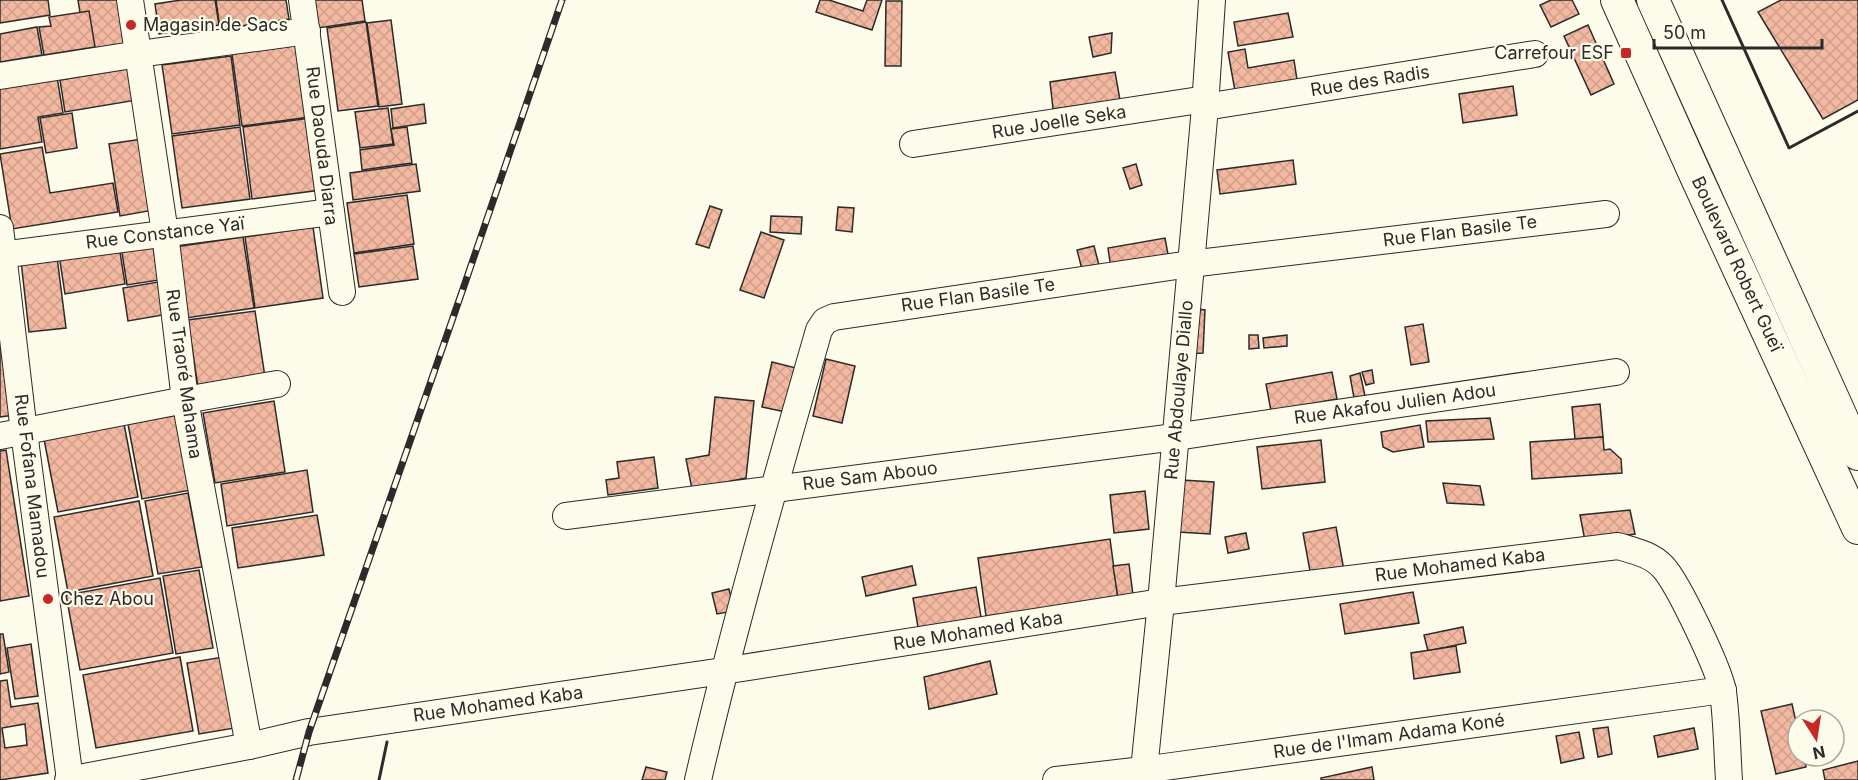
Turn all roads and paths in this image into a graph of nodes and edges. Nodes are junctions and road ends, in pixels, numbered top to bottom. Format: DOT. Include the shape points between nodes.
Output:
graph roads {
  1 [pos="130,0"];
  2 [pos="302,0"];
  3 [pos="1212,0"];
  4 [pos="1617,0"];
  5 [pos="1653,0"];
  6 [pos="307,31"];
  7 [pos="139,54"];
  8 [pos="1535,54"];
  9 [pos="0,76"];
  10 [pos="1205,103"];
  11 [pos="913,144"];
  12 [pos="331,212"];
  13 [pos="1606,214"];
  14 [pos="0,228"];
  15 [pos="165,233"];
  16 [pos="2,255"];
  17 [pos="1190,264"];
  18 [pos="342,292"];
  19 [pos="1616,372"];
  20 [pos="277,384"];
  21 [pos="185,400"];
  22 [pos="12,434"];
  23 [pos="1175,437"];
  24 [pos="1858,454"];
  25 [pos="774,489"];
  26 [pos="566,516"];
  27 [pos="1858,528"];
  28 [pos="1161,602"];
  29 [pos="723,671"];
  30 [pos="1723,690"];
  31 [pos="249,746"];
  32 [pos="1143,775"];
  33 [pos="69,780"];
  34 [pos="698,780"];
  35 [pos="1056,780"];
  36 [pos="1729,780"];
  1 -- 7 [label="street, Rue Traoré Mahama"];
  2 -- 6 [label="street, Rue Daouda Diarra"];
  3 -- 10 [label="street, Rue Abdoulaye Diallo"];
  4 -- 27 [label="main road, Boulevard Robert Gueï"];
  5 -- 24 [label="main road, Boulevard Robert Gueï"];
  6 -- 7 [label="street"];
  6 -- 12 [label="street, Rue Daouda Diarra"];
  7 -- 9 [label="street"];
  7 -- 15 [label="street, Rue Traoré Mahama"];
  8 -- 10 [label="street, Rue des Radis"];
  10 -- 11 [label="street, Rue Joelle Seka"];
  10 -- 17 [label="street, Rue Abdoulaye Diallo"];
  12 -- 15 [label="street, Rue Constance Yaï"];
  12 -- 18 [label="street, Rue Daouda Diarra"];
  13 -- 17 [label="street, Rue Flan Basile Te"];
  14 -- 16 [label="street, Rue Fofana Mamadou"];
  15 -- 16 [label="street, Rue Constance Yaï"];
  15 -- 21 [label="street, Rue Traoré Mahama"];
  16 -- 22 [label="street, Rue Fofana Mamadou"];
  17 -- 23 [label="street, Rue Abdoulaye Diallo"];
  17 -- 25 [label="street, Rue Flan Basile Te" via="825,321 819,330"];
  19 -- 23 [label="street, Rue Akafou Julien Adou"];
  20 -- 21 [label="street"];
  21 -- 22 [label="street"];
  21 -- 31 [label="street, Rue Traoré Mahama"];
  22 -- 33 [label="street, Rue Fofana Mamadou"];
  23 -- 25 [label="street, Rue Sam Abouo"];
  23 -- 28 [label="street, Rue Abdoulaye Diallo"];
  25 -- 26 [label="street, Rue Sam Abouo"];
  25 -- 29 [label="street, Rue Flan Basile Te"];
  28 -- 29 [label="street, Rue Mohamed Kaba"];
  28 -- 30 [label="street, Rue Mohamed Kaba" via="1617,546 1645,554 1663,567 1706,648"];
  28 -- 32 [label="street, Rue Abdoulaye Diallo"];
  29 -- 31 [label="street, Rue Mohamed Kaba" via="309,732"];
  29 -- 34 [label="street, Rue Flan Basile Te"];
  30 -- 32 [label="street, Rue de l'Imam Adama Koné"];
  30 -- 36 [label="street, Rue Mohamed Kaba"];
  31 -- 33 [label="street, Rue Mohamed Kaba"];
  32 -- 35 [label="street, Rue de l'Imam Adama Koné"];
}
